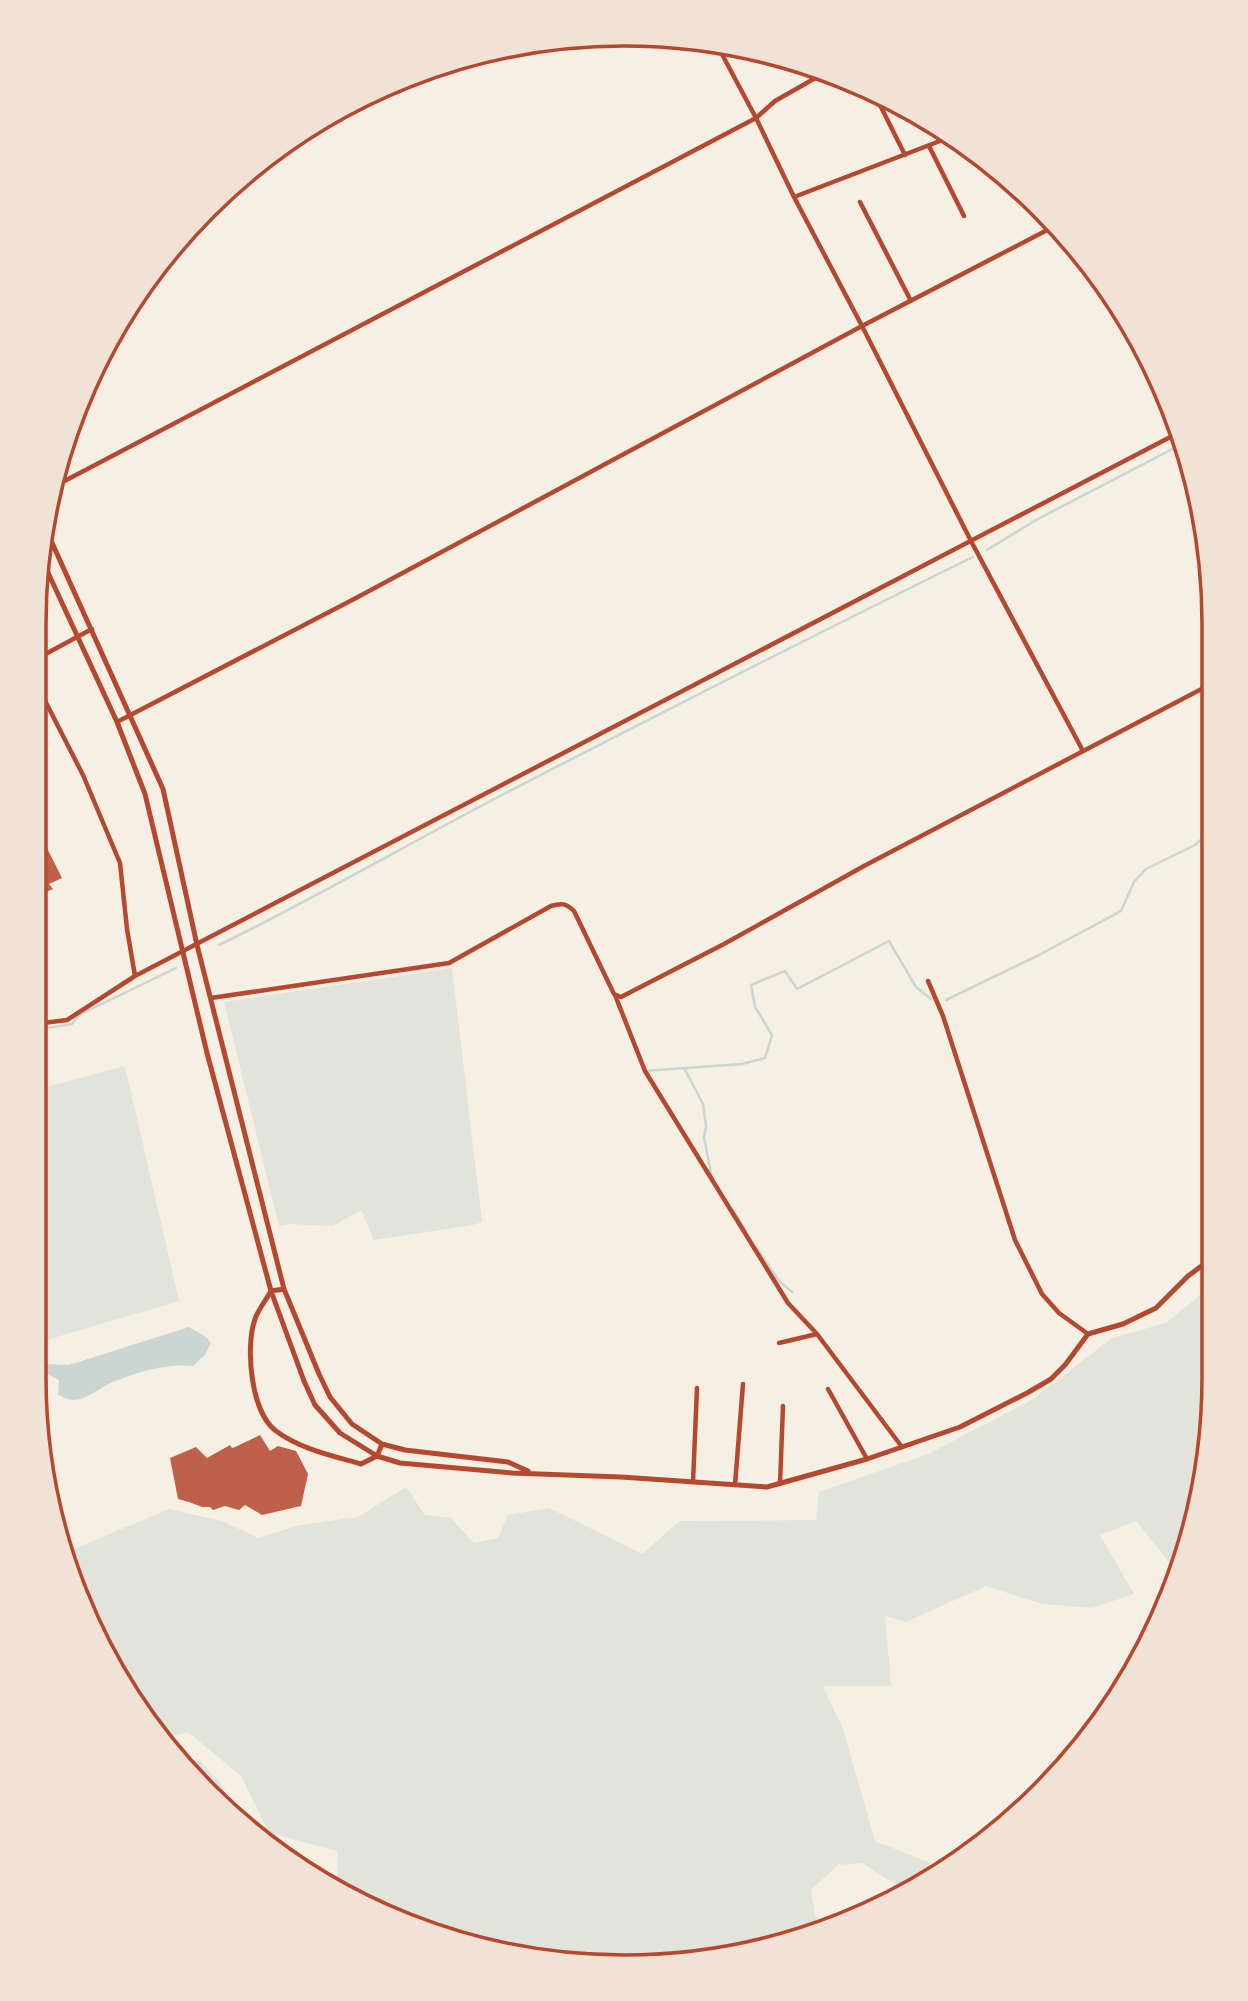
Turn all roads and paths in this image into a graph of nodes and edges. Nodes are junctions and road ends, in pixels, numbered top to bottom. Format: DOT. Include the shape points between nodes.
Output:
graph roads {
  1 [pos="722,54"];
  2 [pos="815,78"];
  3 [pos="880,105"];
  4 [pos="756,118"];
  5 [pos="941,141"];
  6 [pos="929,146"];
  7 [pos="905,155"];
  8 [pos="794,197"];
  9 [pos="860,202"];
  10 [pos="964,216"];
  11 [pos="1047,230"];
  12 [pos="911,301"];
  13 [pos="862,326"];
  14 [pos="1171,436"];
  15 [pos="63,482"];
  16 [pos="971,541"];
  17 [pos="51,542"];
  18 [pos="48,572"];
  19 [pos="92,629"];
  20 [pos="78,636"];
  21 [pos="46,654"];
  22 [pos="1202,689"];
  23 [pos="46,703"];
  24 [pos="131,715"];
  25 [pos="117,722"];
  26 [pos="1083,751"];
  27 [pos="197,945"];
  28 [pos="182,952"];
  29 [pos="135,976"];
  30 [pos="928,981"];
  31 [pos="614,994"];
  32 [pos="211,998"];
  33 [pos="46,1023"];
  34 [pos="1202,1266"];
  35 [pos="284,1289"];
  36 [pos="271,1291"];
  37 [pos="817,1334"];
  38 [pos="1088,1334"];
  39 [pos="779,1343"];
  40 [pos="743,1384"];
  41 [pos="697,1388"];
  42 [pos="828,1389"];
  43 [pos="783,1406"];
  44 [pos="382,1444"];
  45 [pos="901,1447"];
  46 [pos="377,1456"];
  47 [pos="867,1459"];
  48 [pos="532,1472"];
  49 [pos="692,1482"];
  50 [pos="780,1484"];
  51 [pos="735,1485"];
  1 -- 4 [label="street"];
  2 -- 4 [label="street"];
  3 -- 7 [label="street"];
  4 -- 8 [label="street"];
  4 -- 15 [label="street"];
  5 -- 6 [label="street"];
  6 -- 7 [label="street"];
  6 -- 10 [label="street"];
  7 -- 8 [label="street"];
  8 -- 13 [label="street"];
  9 -- 12 [label="street"];
  11 -- 12 [label="street"];
  12 -- 13 [label="street"];
  13 -- 16 [label="street"];
  13 -- 24 [label="street"];
  14 -- 16 [label="street"];
  16 -- 26 [label="street"];
  16 -- 27 [label="street"];
  17 -- 19 [label="street"];
  18 -- 20 [label="street"];
  19 -- 20 [label="street"];
  19 -- 24 [label="street"];
  20 -- 21 [label="street"];
  20 -- 25 [label="street"];
  22 -- 26 [label="street"];
  23 -- 29 [label="street" via="120,863"];
  24 -- 25 [label="street"];
  24 -- 27 [label="street" via="163,789"];
  25 -- 28 [label="street" via="145,794"];
  26 -- 31 [label="street" via="724,944 621,997"];
  27 -- 28 [label="street"];
  27 -- 32 [label="street"];
  28 -- 29 [label="street"];
  28 -- 36 [label="street"];
  29 -- 33 [label="street" via="66,1020"];
  30 -- 38 [label="street" via="1015,1240 1042,1294"];
  31 -- 32 [label="street" via="574,911 561,903 449,963"];
  31 -- 37 [label="street" via="645,1071 788,1303"];
  32 -- 35 [label="street"];
  34 -- 38 [label="street" via="1156,1308"];
  35 -- 36 [label="street"];
  35 -- 44 [label="street" via="330,1397 352,1424"];
  36 -- 46 [label="street" via="315,1405 340,1433"];
  36 -- 46 [label="street" via="255,1319 251,1341 251,1370 264,1418 275,1431 317,1451 361,1464"];
  37 -- 39 [label="street"];
  37 -- 45 [label="street"];
  38 -- 45 [label="street" via="1051,1379 960,1427"];
  40 -- 51 [label="street"];
  41 -- 49 [label="street"];
  42 -- 47 [label="street"];
  43 -- 50 [label="street"];
  44 -- 46 [label="street"];
  44 -- 48 [label="street" via="508,1462"];
  45 -- 47 [label="street"];
  46 -- 48 [label="street" via="400,1463"];
  47 -- 50 [label="street"];
  48 -- 49 [label="street"];
  49 -- 51 [label="street"];
  50 -- 51 [label="street" via="767,1488"];
}
